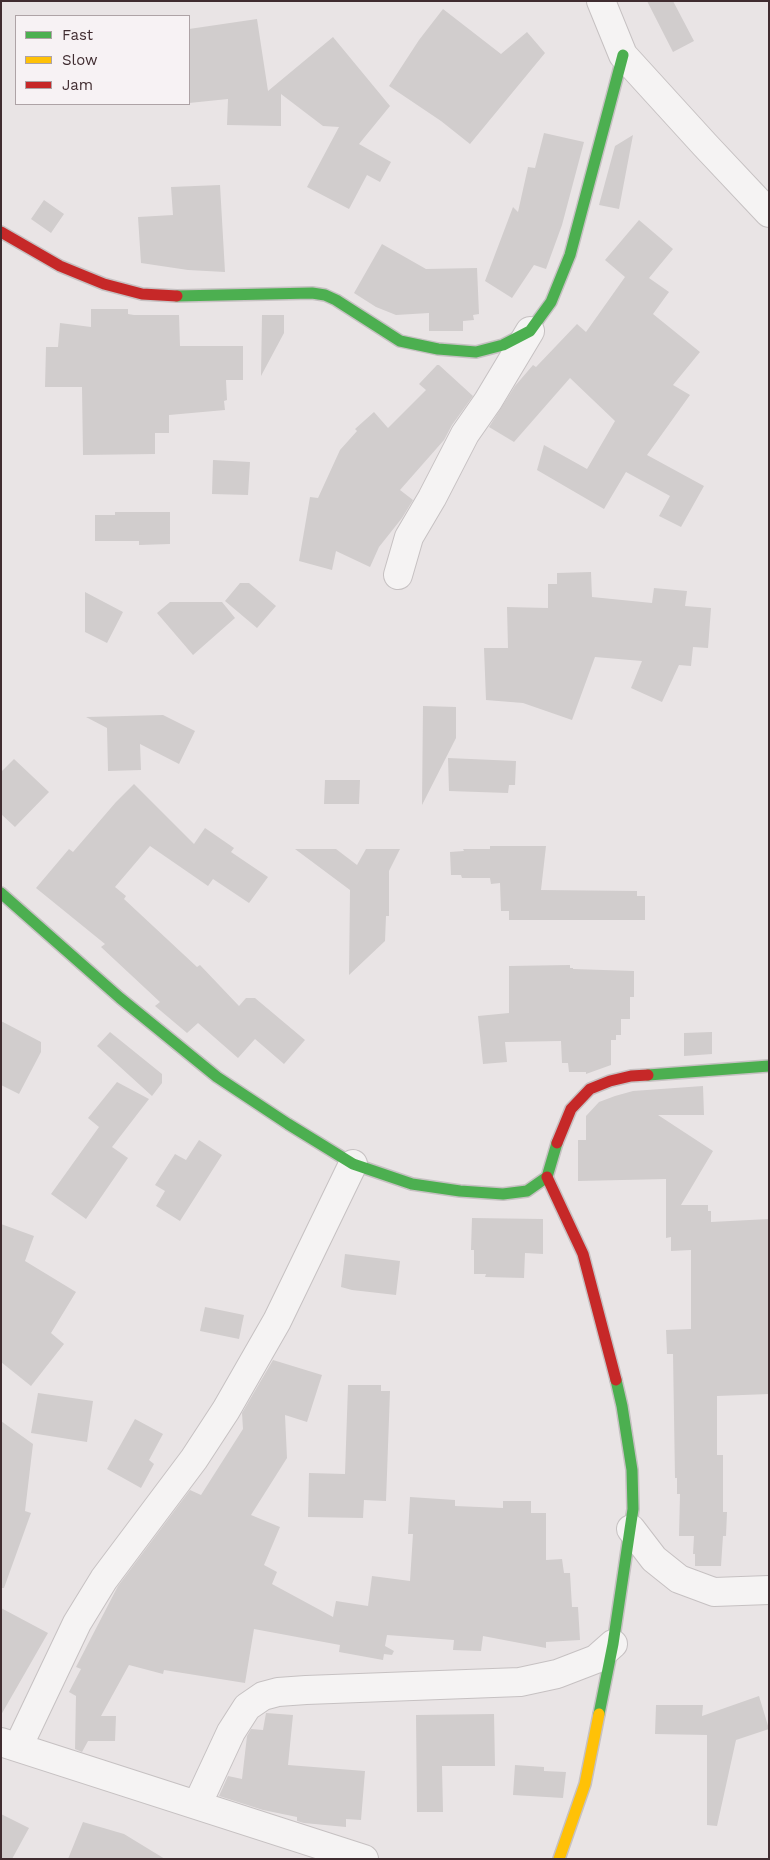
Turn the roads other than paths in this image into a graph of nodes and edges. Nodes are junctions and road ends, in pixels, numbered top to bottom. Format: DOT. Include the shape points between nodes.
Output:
graph roads {
  1 [pos="601,1"];
  2 [pos="623,55"];
  3 [pos="769,212"];
  4 [pos="1,232"];
  5 [pos="530,331"];
  6 [pos="398,576"];
  7 [pos="1,893"];
  8 [pos="769,1066"];
  9 [pos="353,1164"];
  10 [pos="547,1177"];
  11 [pos="631,1529"];
  12 [pos="769,1590"];
  13 [pos="613,1644"];
  14 [pos="9,1744"];
  15 [pos="197,1805"];
  16 [pos="364,1859"];
  17 [pos="559,1859"];
  1 -- 2 [label="street"];
  2 -- 3 [label="street"];
  2 -- 5 [label="street" via="570,255 551,302"];
  4 -- 5 [label="street" via="60,266 104,284 142,294 325,295 400,341 438,349 476,352 503,345"];
  5 -- 6 [label="street" via="465,434 409,538"];
  7 -- 9 [label="street" via="120,998 218,1078"];
  8 -- 10 [label="street" via="631,1076 590,1089 571,1108"];
  9 -- 10 [label="street" via="412,1184 503,1194 527,1191"];
  9 -- 14 [label="street" via="278,1321 226,1410 200,1451 104,1579"];
  10 -- 11 [label="street" via="582,1254 611,1355 632,1470"];
  11 -- 12 [label="street" via="654,1559 679,1580 714,1592"];
  11 -- 13 [label="street"];
  13 -- 15 [label="street" via="596,1659 557,1674 520,1682 306,1690 263,1696 247,1707 231,1732"];
  13 -- 17 [label="street" via="586,1784"];
  14 -- 15 [label="street"];
  15 -- 16 [label="street"];
}
